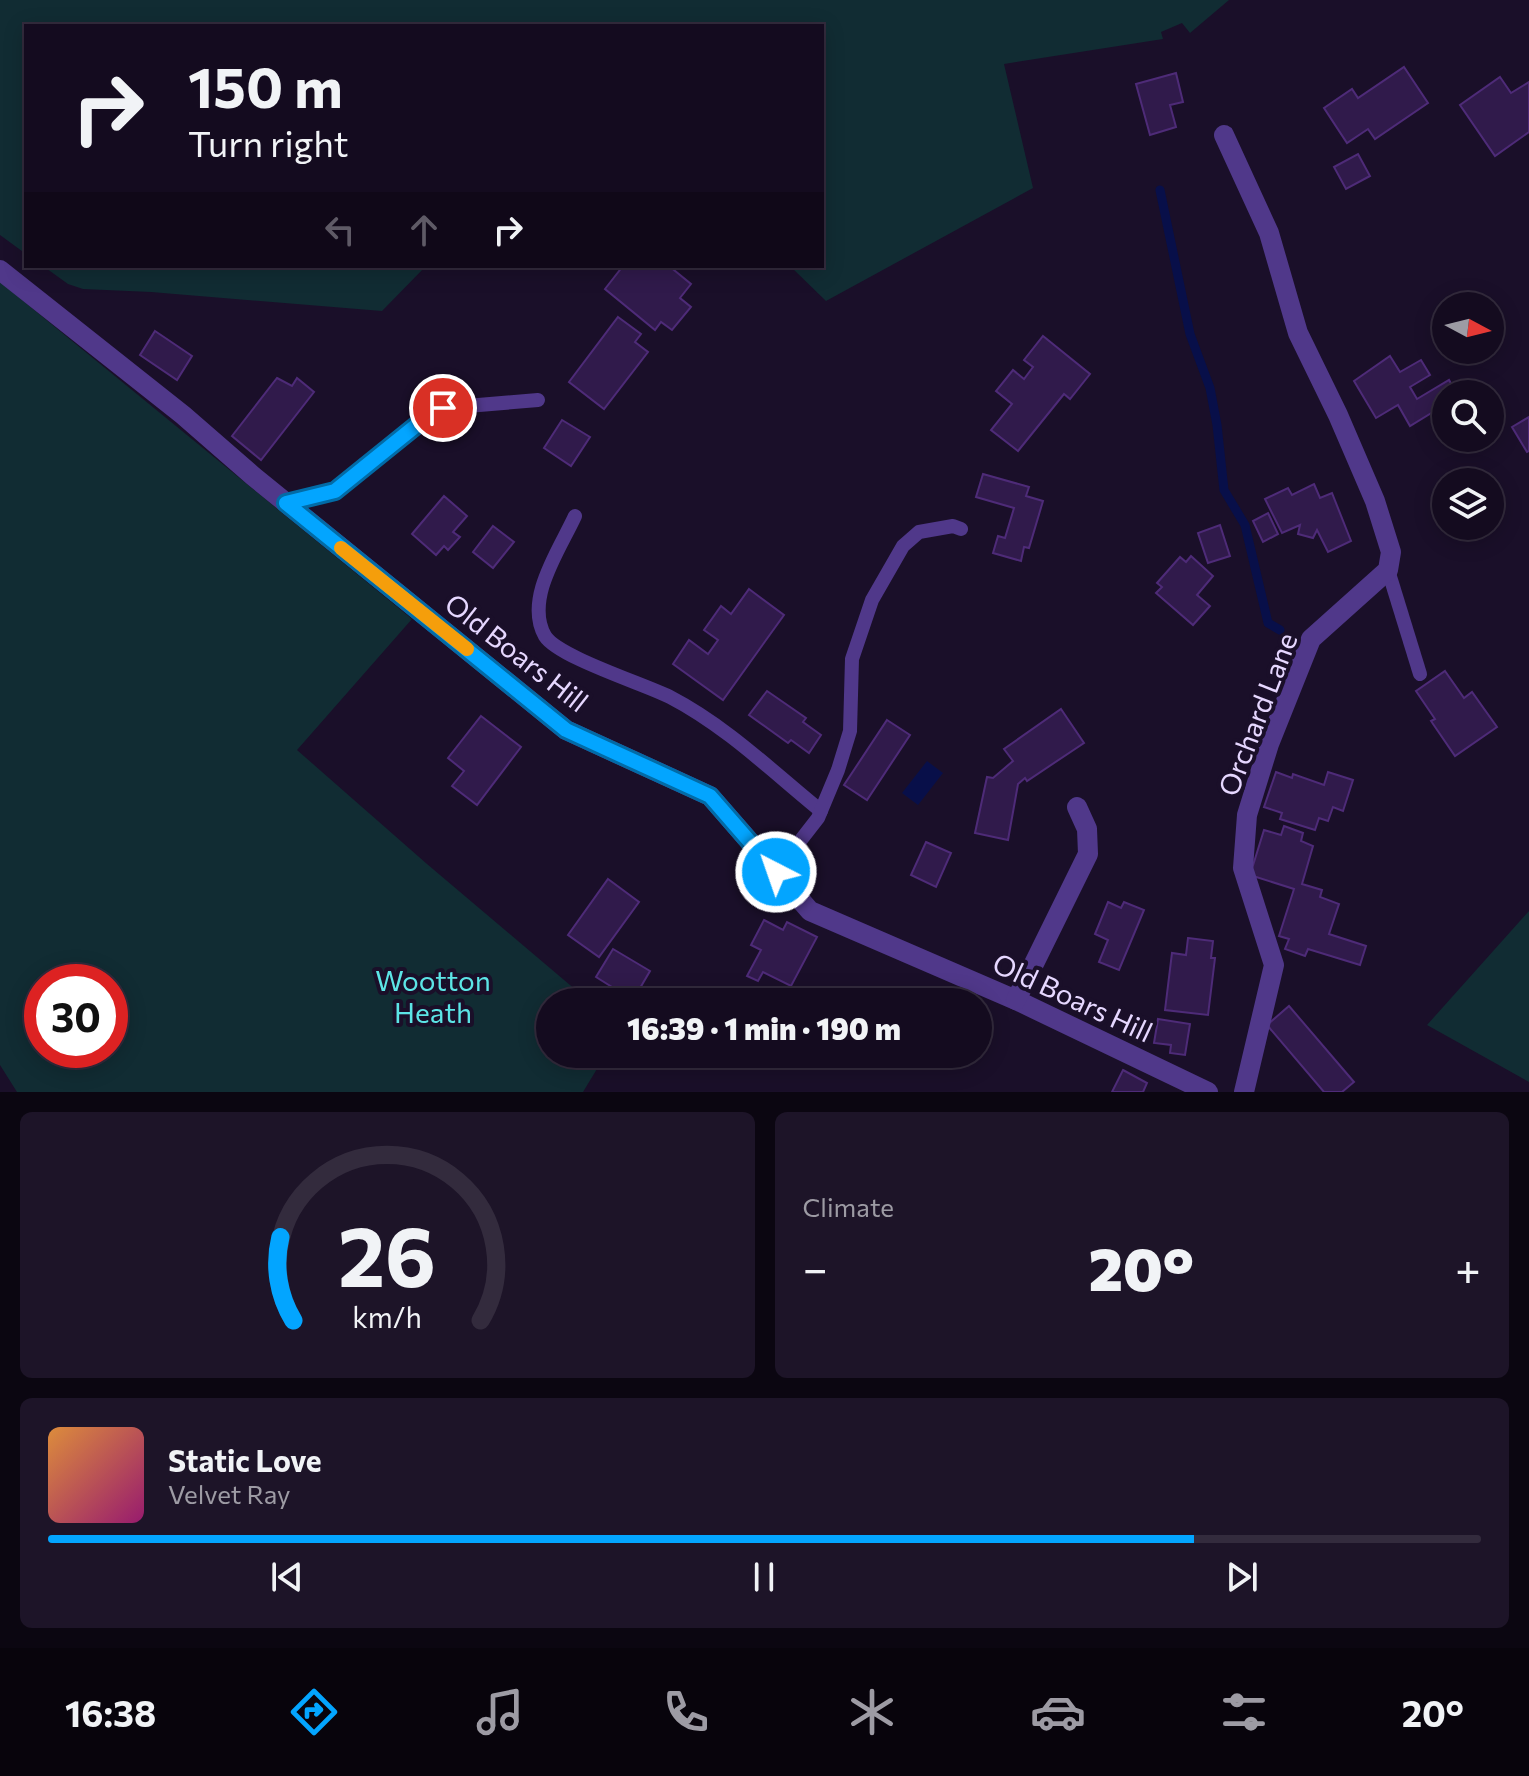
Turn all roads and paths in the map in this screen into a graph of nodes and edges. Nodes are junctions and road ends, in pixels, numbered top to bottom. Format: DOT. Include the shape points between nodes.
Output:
graph roads {
  1 [pos="1224,135"];
  2 [pos="0,270"];
  3 [pos="538,400"];
  4 [pos="286,503"];
  5 [pos="575,516"];
  6 [pos="961,529"];
  7 [pos="1388,570"];
  8 [pos="1420,674"];
  9 [pos="1077,807"];
  10 [pos="821,811"];
  11 [pos="776,872"];
  12 [pos="1016,1000"];
  13 [pos="1208,1092"];
  14 [pos="1244,1092"];
  1 -- 7 [label="street" via="1269,233 1298,333 1375,501 1391,552"];
  2 -- 4 [label="street, Old Boars Hill"];
  3 -- 4 [label="lane" via="443,408 335,491"];
  4 -- 11 [label="street, Old Boars Hill" via="566,730 710,796"];
  5 -- 10 [label="lane" via="541,590 539,614 546,637 565,652 671,698 718,727"];
  6 -- 10 [label="lane" via="919,532 903,546 872,600 852,659 850,731"];
  7 -- 8 [label="lane"];
  7 -- 14 [label="street, Orchard Lane" via="1311,639 1247,815 1243,868 1274,965"];
  9 -- 12 [label="street" via="1087,829 1088,854"];
  10 -- 11 [label="lane"];
  11 -- 12 [label="street, Old Boars Hill" via="810,911"];
  12 -- 13 [label="street, Old Boars Hill"];
}
